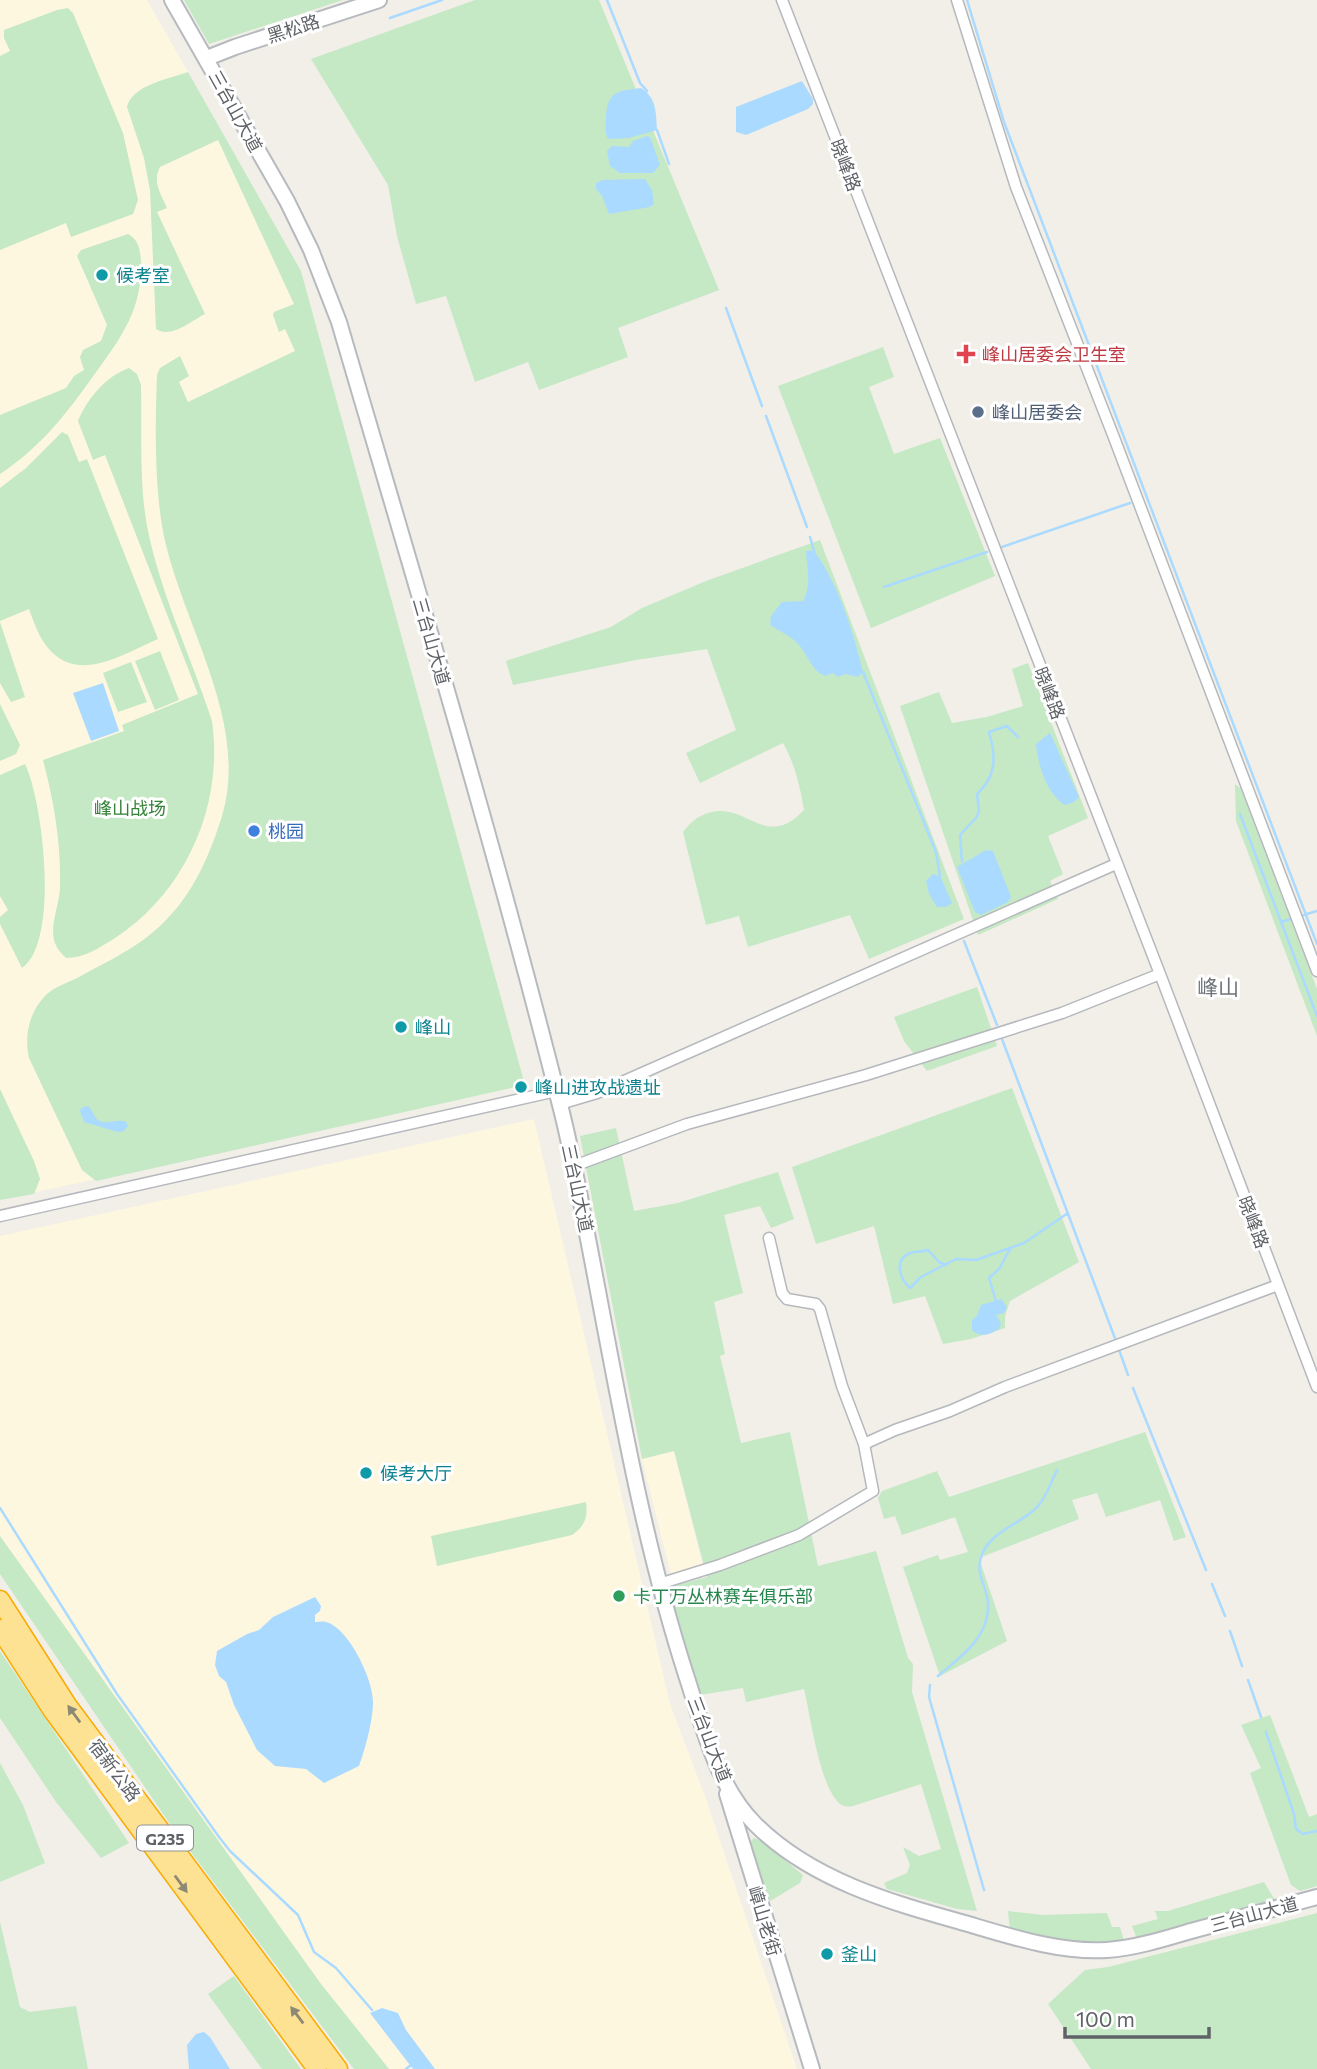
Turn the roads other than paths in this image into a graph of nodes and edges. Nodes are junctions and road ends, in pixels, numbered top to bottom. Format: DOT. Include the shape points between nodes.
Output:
graph roads {
  1 [pos="173,0"];
  2 [pos="379,0"];
  3 [pos="782,0"];
  4 [pos="957,0"];
  5 [pos="207,58"];
  6 [pos="1116,863"];
  7 [pos="1317,971"];
  8 [pos="1160,974"];
  9 [pos="558,1097"];
  10 [pos="573,1166"];
  11 [pos="0,1216"];
  12 [pos="769,1238"];
  13 [pos="1278,1285"];
  14 [pos="1317,1387"];
  15 [pos="864,1444"];
  16 [pos="659,1584"];
  17 [pos="0,1600"];
  18 [pos="0,1629"];
  19 [pos="720,1773"];
  20 [pos="1317,1896"];
  21 [pos="317,2069"];
  22 [pos="338,2069"];
  23 [pos="812,2069"];
  1 -- 5 [label="main road, 三台山大道"];
  2 -- 5 [label="main road, 黑松路"];
  3 -- 6 [label="street, 晓峰路"];
  4 -- 7 [label="street" via="1016,187"];
  5 -- 9 [label="main road, 三台山大道" via="287,201 339,322 481,811"];
  6 -- 8 [label="street, 晓峰路"];
  6 -- 9 [label="street" via="597,1093"];
  8 -- 10 [label="street" via="1062,1013 866,1075 687,1124"];
  8 -- 13 [label="street, 晓峰路"];
  9 -- 10 [label="main road, 三台山大道"];
  9 -- 11 [label="street"];
  10 -- 16 [label="main road, 三台山大道"];
  12 -- 15 [label="street" via="782,1293 787,1299 816,1304 820,1309"];
  13 -- 14 [label="street, 晓峰路"];
  13 -- 15 [label="street"];
  15 -- 16 [label="street" via="873,1491 799,1535"];
  16 -- 19 [label="main road, 三台山大道"];
  22 -- 17 [label="highway, 宿新公路 / G235, one-way" via="67,1706"];
  18 -- 21 [label="highway, 宿新公路 / G235, one-way" via="53,1711"];
  19 -- 20 [label="main road, 三台山大道" via="739,1806 797,1858 871,1895 1004,1935 1077,1950 1110,1950"];
  19 -- 23 [label="main road, 嶂山老街"];
}
